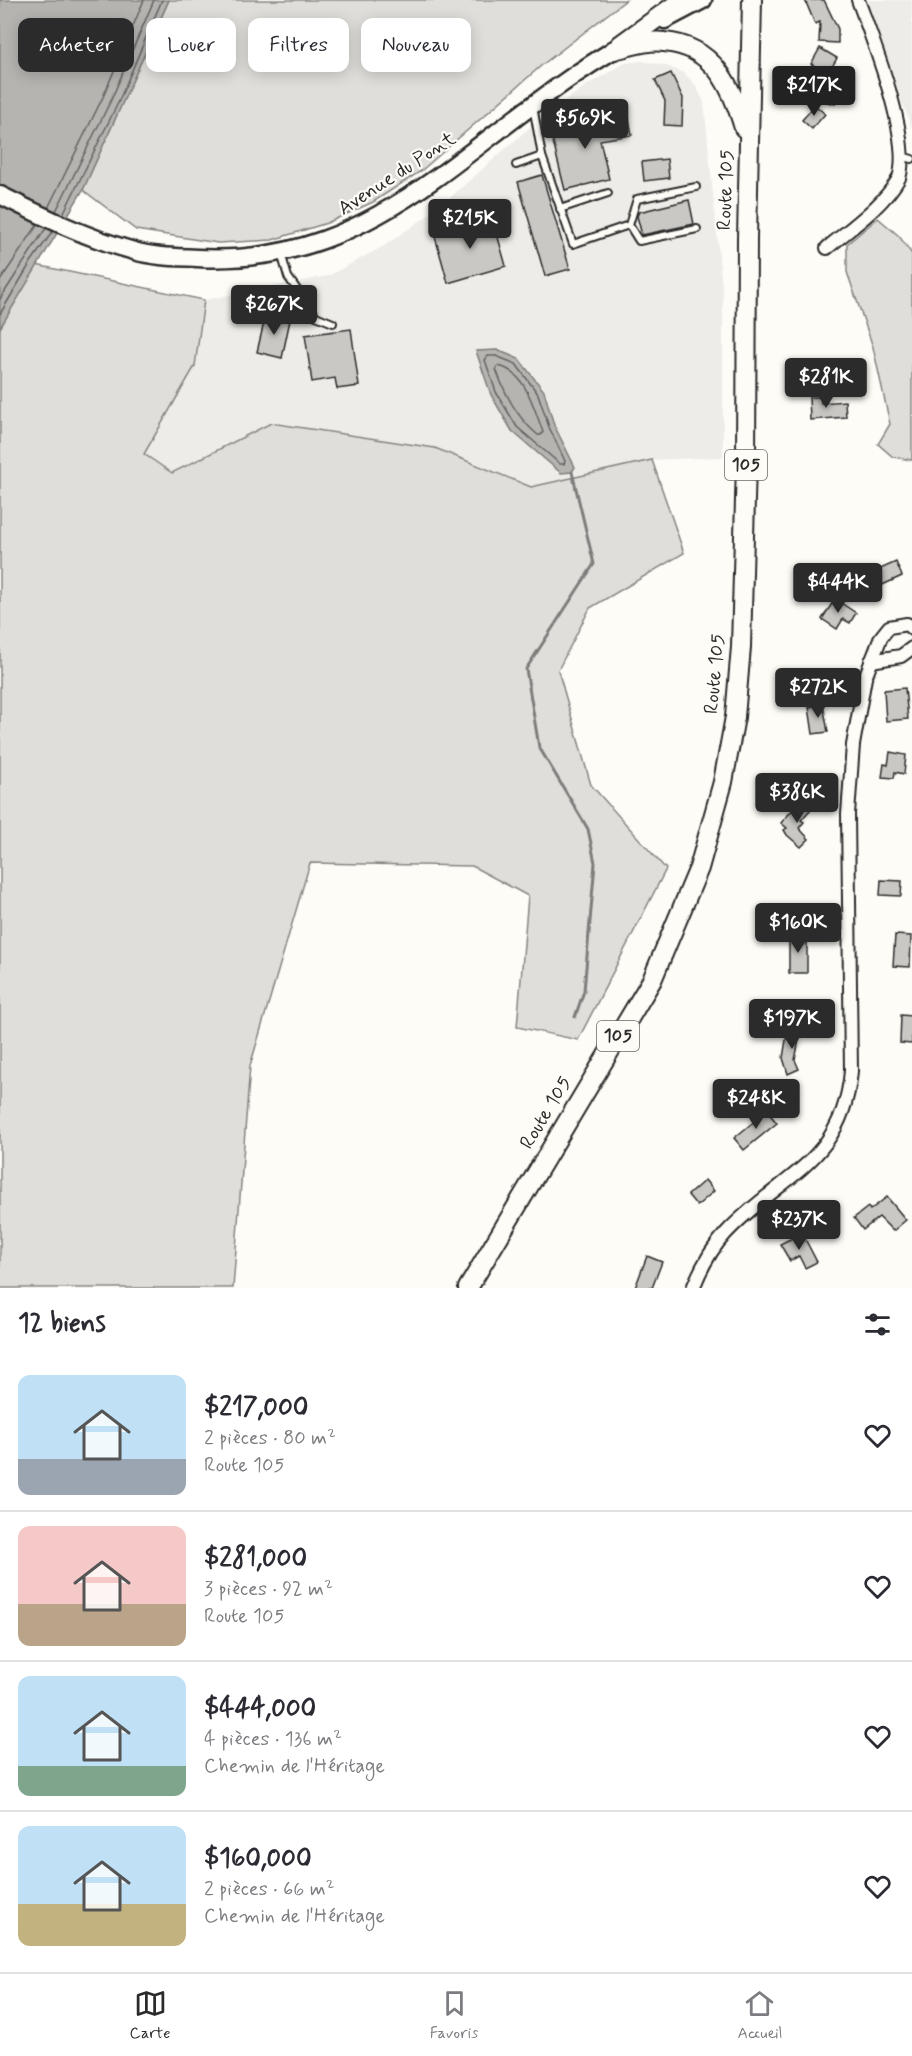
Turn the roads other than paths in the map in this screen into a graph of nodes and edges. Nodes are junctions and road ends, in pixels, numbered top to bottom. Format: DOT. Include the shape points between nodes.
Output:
graph roads {
  1 [pos="682,0"];
  2 [pos="703,0"];
  3 [pos="752,0"];
  4 [pos="858,0"];
  5 [pos="614,50"];
  6 [pos="533,105"];
  7 [pos="750,146"];
  8 [pos="542,156"];
  9 [pos="909,158"];
  10 [pos="516,165"];
  11 [pos="696,187"];
  12 [pos="608,193"];
  13 [pos="0,195"];
  14 [pos="560,209"];
  15 [pos="628,225"];
  16 [pos="697,229"];
  17 [pos="827,248"];
  18 [pos="281,252"];
  19 [pos="333,323"];
  20 [pos="912,629"];
  21 [pos="912,648"];
  22 [pos="871,661"];
  23 [pos="468,1288"];
  24 [pos="693,1288"];
  1 -- 5 [label="main road"];
  2 -- 5 [label="main road, Avenue du Pont"];
  3 -- 7 [label="main road, Route 105 / 105"];
  4 -- 9 [label="street" via="898,107"];
  5 -- 6 [label="main road, Avenue du Pont"];
  5 -- 7 [label="main road" via="664,42 703,57 729,85"];
  6 -- 8 [label="lane"];
  6 -- 18 [label="main road, Avenue du Pont" via="436,178 377,216 330,239"];
  7 -- 23 [label="main road, Route 105 / 105" via="741,647 735,717 721,792 699,868 652,980"];
  8 -- 10 [label="lane"];
  8 -- 14 [label="lane"];
  9 -- 17 [label="street" via="893,188"];
  11 -- 15 [label="lane" via="637,200"];
  12 -- 14 [label="lane"];
  13 -- 18 [label="main road, Avenue du Pont" via="76,232 154,255 207,259"];
  14 -- 15 [label="lane" via="573,244"];
  15 -- 16 [label="lane" via="639,241"];
  18 -- 19 [label="lane" via="288,277 316,316"];
  20 -- 22 [label="street" via="907,624 889,627"];
  21 -- 22 [label="street" via="901,656"];
  22 -- 24 [label="street" via="859,707 849,784 851,1052 845,1107 818,1154 725,1233"];
}
